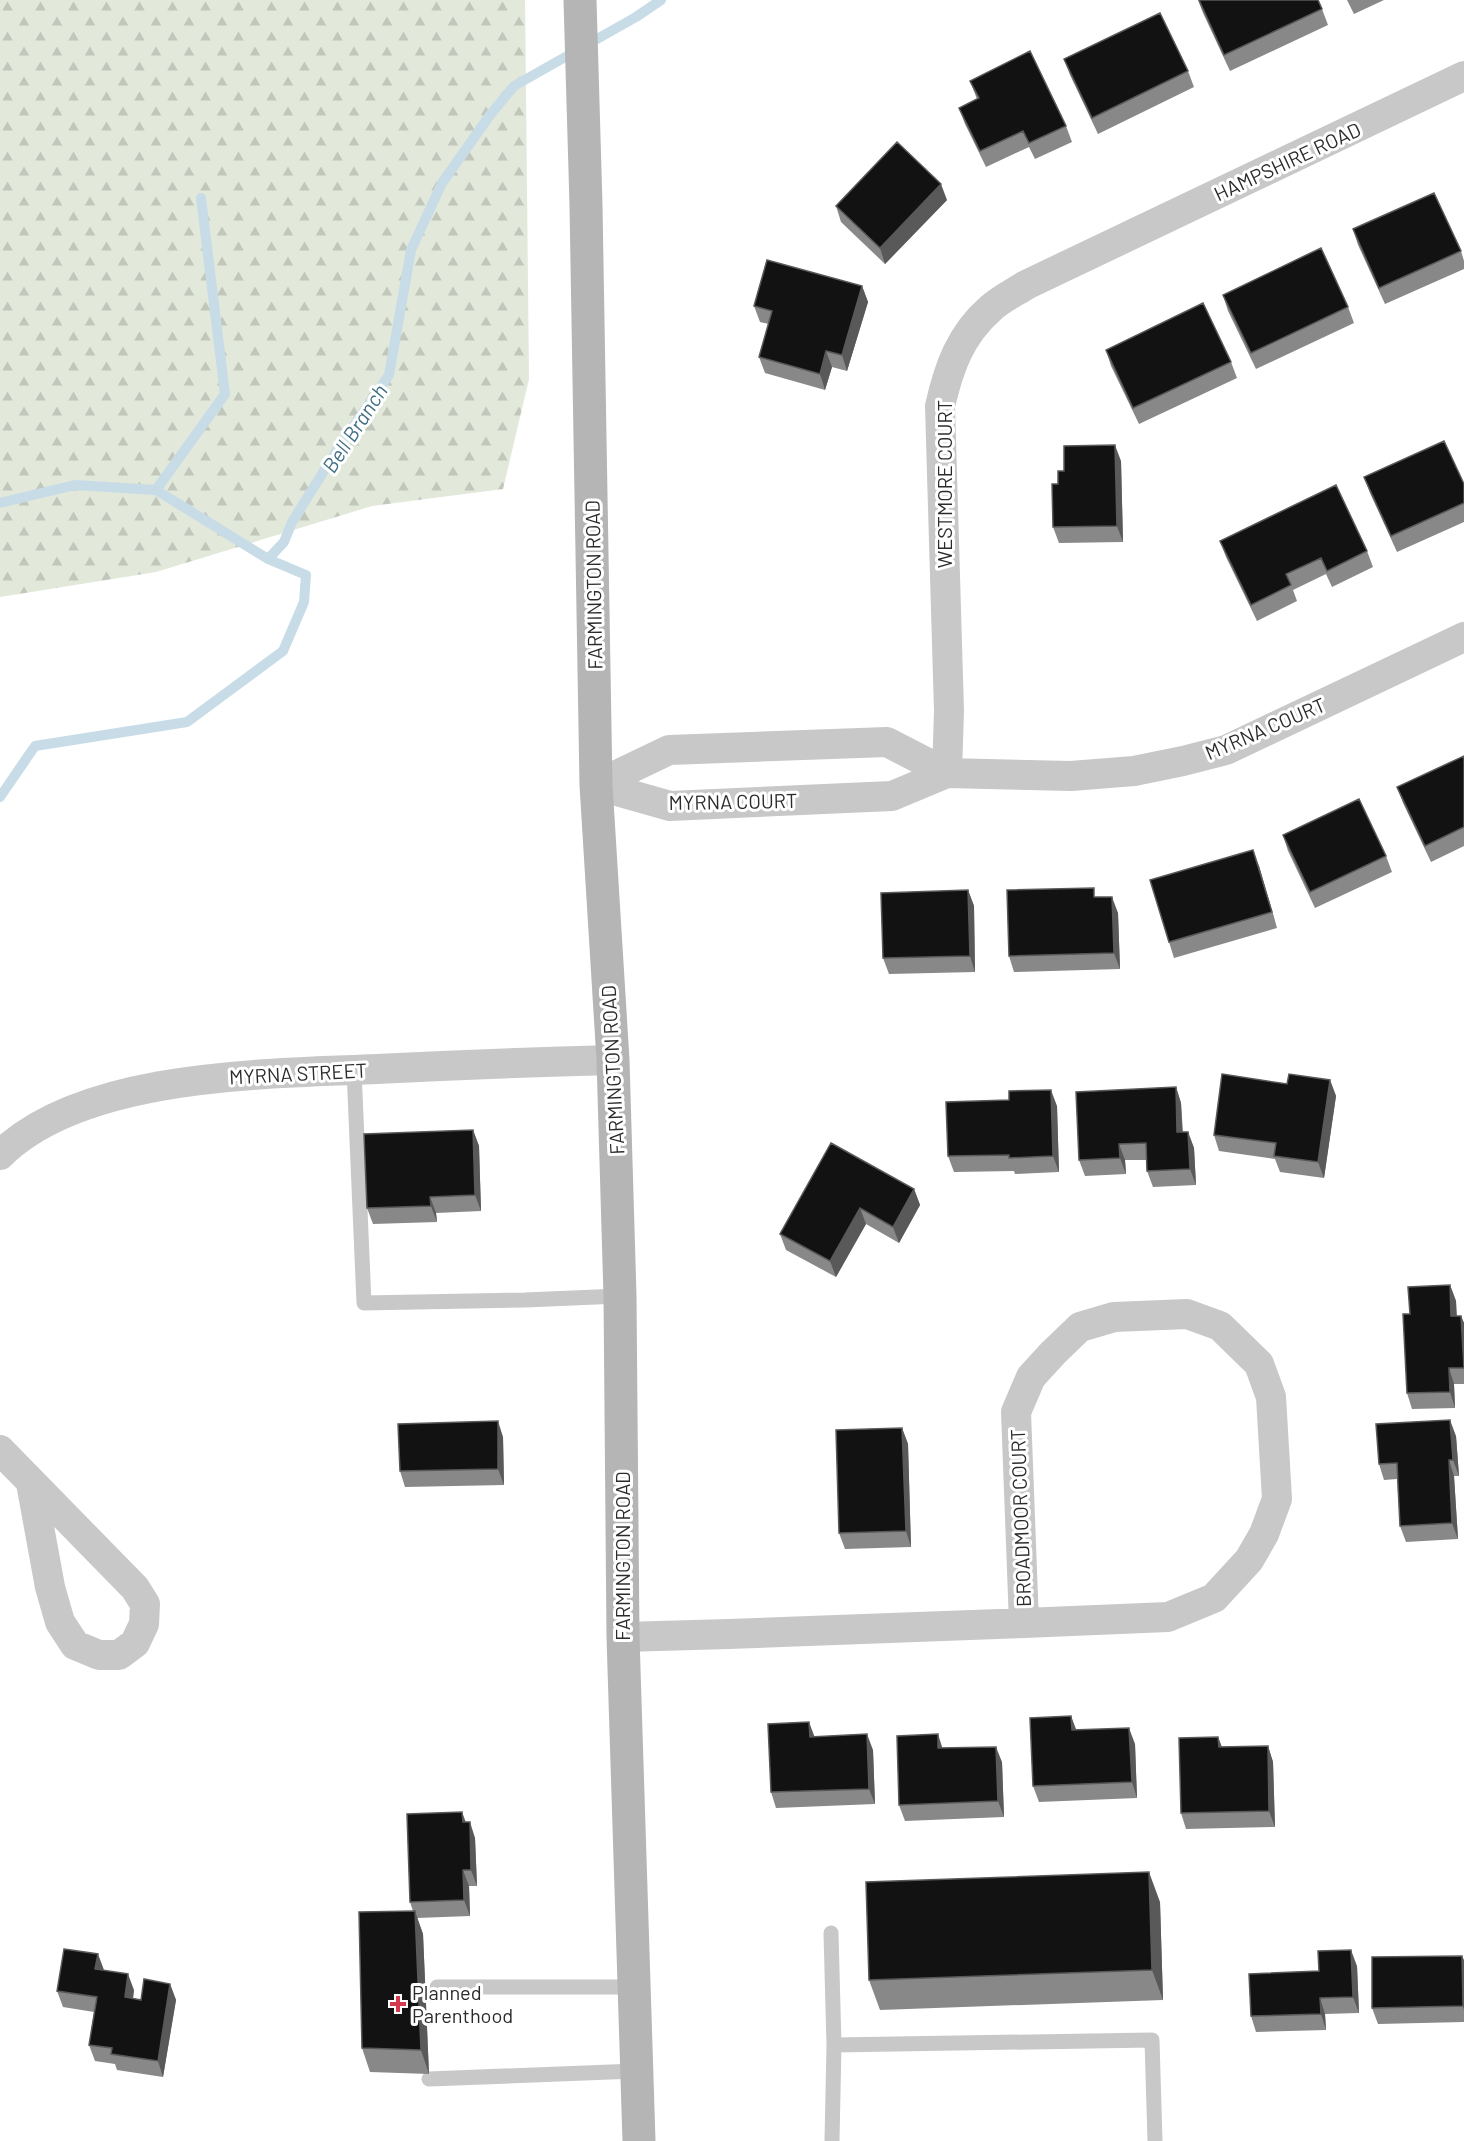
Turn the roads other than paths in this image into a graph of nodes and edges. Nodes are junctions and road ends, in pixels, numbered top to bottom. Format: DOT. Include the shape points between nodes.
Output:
graph roads {
  1 [pos="580,0"];
  2 [pos="1464,76"];
  3 [pos="1109,245"];
  4 [pos="1464,637"];
  5 [pos="947,773"];
  6 [pos="596,785"];
  7 [pos="613,1060"];
  8 [pos="354,1070"];
  9 [pos="0,1155"];
  10 [pos="621,1296"];
  11 [pos="0,1450"];
  12 [pos="31,1483"];
  13 [pos="1024,1623"];
  14 [pos="623,1637"];
  15 [pos="831,1933"];
  16 [pos="437,1987"];
  17 [pos="634,1987"];
  18 [pos="834,2045"];
  19 [pos="636,2071"];
  20 [pos="429,2079"];
  21 [pos="639,2141"];
  22 [pos="832,2141"];
  23 [pos="1155,2141"];
  1 -- 6 [label="main road, FARMINGTON ROAD"];
  2 -- 3 [label="street, HAMPSHIRE ROAD"];
  3 -- 5 [label="street, WESTMORE COURT" via="1026,285 992,307 975,324 947,374 940,406"];
  4 -- 5 [label="street, MYRNA COURT" via="1226,750 1134,771 1071,776"];
  5 -- 6 [label="street, MYRNA COURT" via="892,796 670,806"];
  5 -- 6 [label="street, MYRNA COURT" via="887,742 669,750"];
  6 -- 7 [label="main road, FARMINGTON ROAD"];
  7 -- 8 [label="street, MYRNA STREET"];
  7 -- 10 [label="main road, FARMINGTON ROAD"];
  8 -- 9 [label="street, MYRNA STREET" via="221,1077 119,1095 69,1111 32,1130"];
  8 -- 10 [label="lane" via="364,1303"];
  10 -- 14 [label="main road, FARMINGTON ROAD"];
  11 -- 12 [label="street"];
  12 -- 12 [label="street" via="60,1622 75,1645 99,1655 119,1655 135,1643 144,1624 145,1605 135,1588"];
  13 -- 13 [label="street, BROADMOOR COURT" via="1168,1617 1214,1598 1249,1560 1264,1534 1276,1499 1271,1397 1259,1364 1220,1326 1187,1314 1114,1317 1080,1327 1031,1377 1016,1412"];
  13 -- 14 [label="street, BROADMOOR COURT"];
  14 -- 17 [label="main road, FARMINGTON ROAD"];
  15 -- 18 [label="lane"];
  16 -- 17 [label="lane"];
  17 -- 19 [label="main road, FARMINGTON ROAD"];
  18 -- 22 [label="lane"];
  18 -- 23 [label="lane" via="1152,2040"];
  19 -- 20 [label="lane"];
  19 -- 21 [label="main road, FARMINGTON ROAD"];
}
